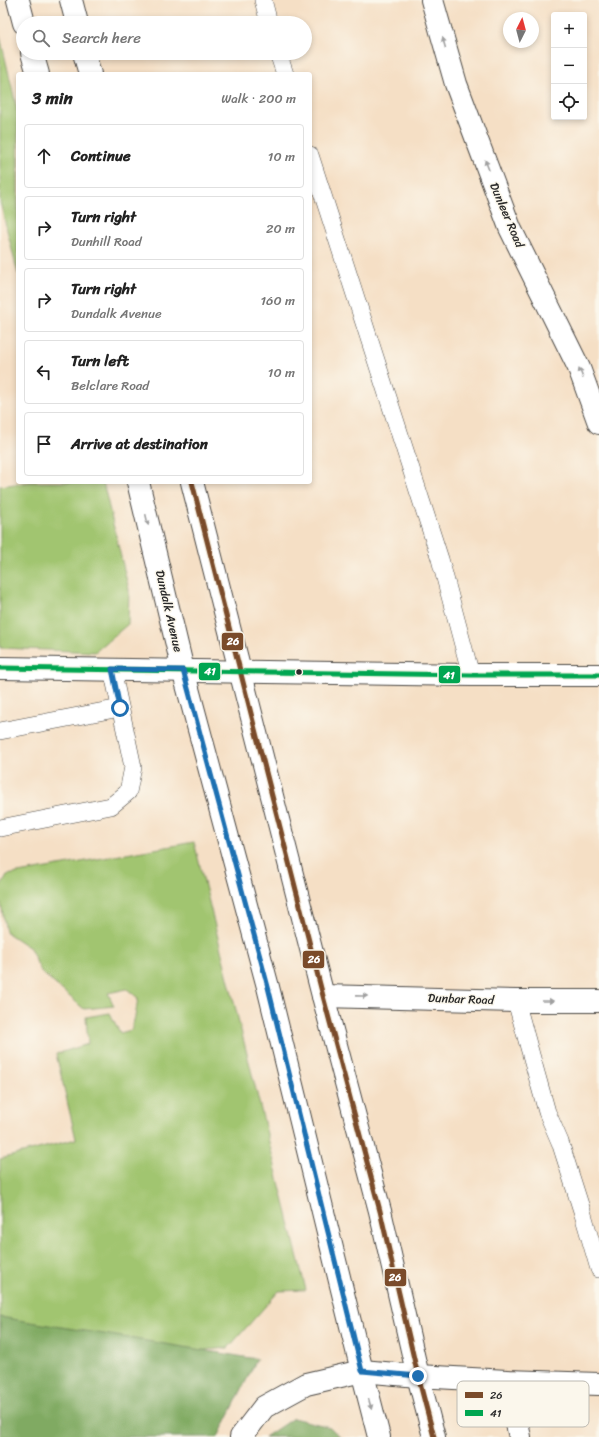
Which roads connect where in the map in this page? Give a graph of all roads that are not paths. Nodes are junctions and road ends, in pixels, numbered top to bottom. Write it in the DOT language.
graph roads {
  1 [pos="18,0"];
  2 [pos="71,0"];
  3 [pos="263,0"];
  4 [pos="432,0"];
  5 [pos="22,16"];
  6 [pos="75,16"];
  7 [pos="267,16"];
  8 [pos="34,60"];
  9 [pos="86,60"];
  10 [pos="280,60"];
  11 [pos="37,72"];
  12 [pos="89,72"];
  13 [pos="284,72"];
  14 [pos="312,161"];
  15 [pos="599,423"];
  16 [pos="138,484"];
  17 [pos="193,484"];
  18 [pos="0,668"];
  19 [pos="112,669"];
  20 [pos="183,670"];
  21 [pos="241,672"];
  22 [pos="599,675"];
  23 [pos="471,676"];
  24 [pos="120,708"];
  25 [pos="0,732"];
  26 [pos="0,828"];
  27 [pos="323,996"];
  28 [pos="516,1001"];
  29 [pos="599,1001"];
  30 [pos="599,1269"];
  31 [pos="362,1371"];
  32 [pos="418,1376"];
  33 [pos="506,1381"];
  34 [pos="589,1384"];
  35 [pos="599,1384"];
  36 [pos="518,1427"];
  37 [pos="241,1437"];
  38 [pos="379,1437"];
  39 [pos="434,1437"];
  40 [pos="520,1437"];
  1 -- 5 [label="main road"];
  2 -- 6 [label="main road"];
  3 -- 7 [label="lane"];
  15 -- 4 [label="main road, Dunleer Road, one-way"];
  8 -- 11 [label="main road"];
  9 -- 12 [label="main road"];
  10 -- 13 [label="lane"];
  14 -- 23 [label="lane"];
  16 -- 20 [label="main road, Dundalk Avenue, one-way"];
  17 -- 21 [label="main road"];
  18 -- 19 [label="main road"];
  19 -- 20 [label="main road"];
  19 -- 24 [label="lane"];
  20 -- 21 [label="main road"];
  20 -- 31 [label="main road, Dundalk Avenue"];
  21 -- 23 [label="main road"];
  21 -- 27 [label="main road"];
  22 -- 23 [label="main road"];
  24 -- 25 [label="lane"];
  24 -- 26 [label="lane"];
  27 -- 28 [label="main road, Dunbar Road, one-way"];
  27 -- 32 [label="main road"];
  28 -- 29 [label="main road, Dunbar Road, one-way"];
  28 -- 30 [label="lane"];
  31 -- 32 [label="main road"];
  31 -- 37 [label="main road"];
  31 -- 38 [label="main road, Dundalk Avenue, one-way"];
  32 -- 33 [label="main road"];
  32 -- 39 [label="main road"];
  34 -- 35 [label="main road"];
  36 -- 40 [label="main road"];
}
